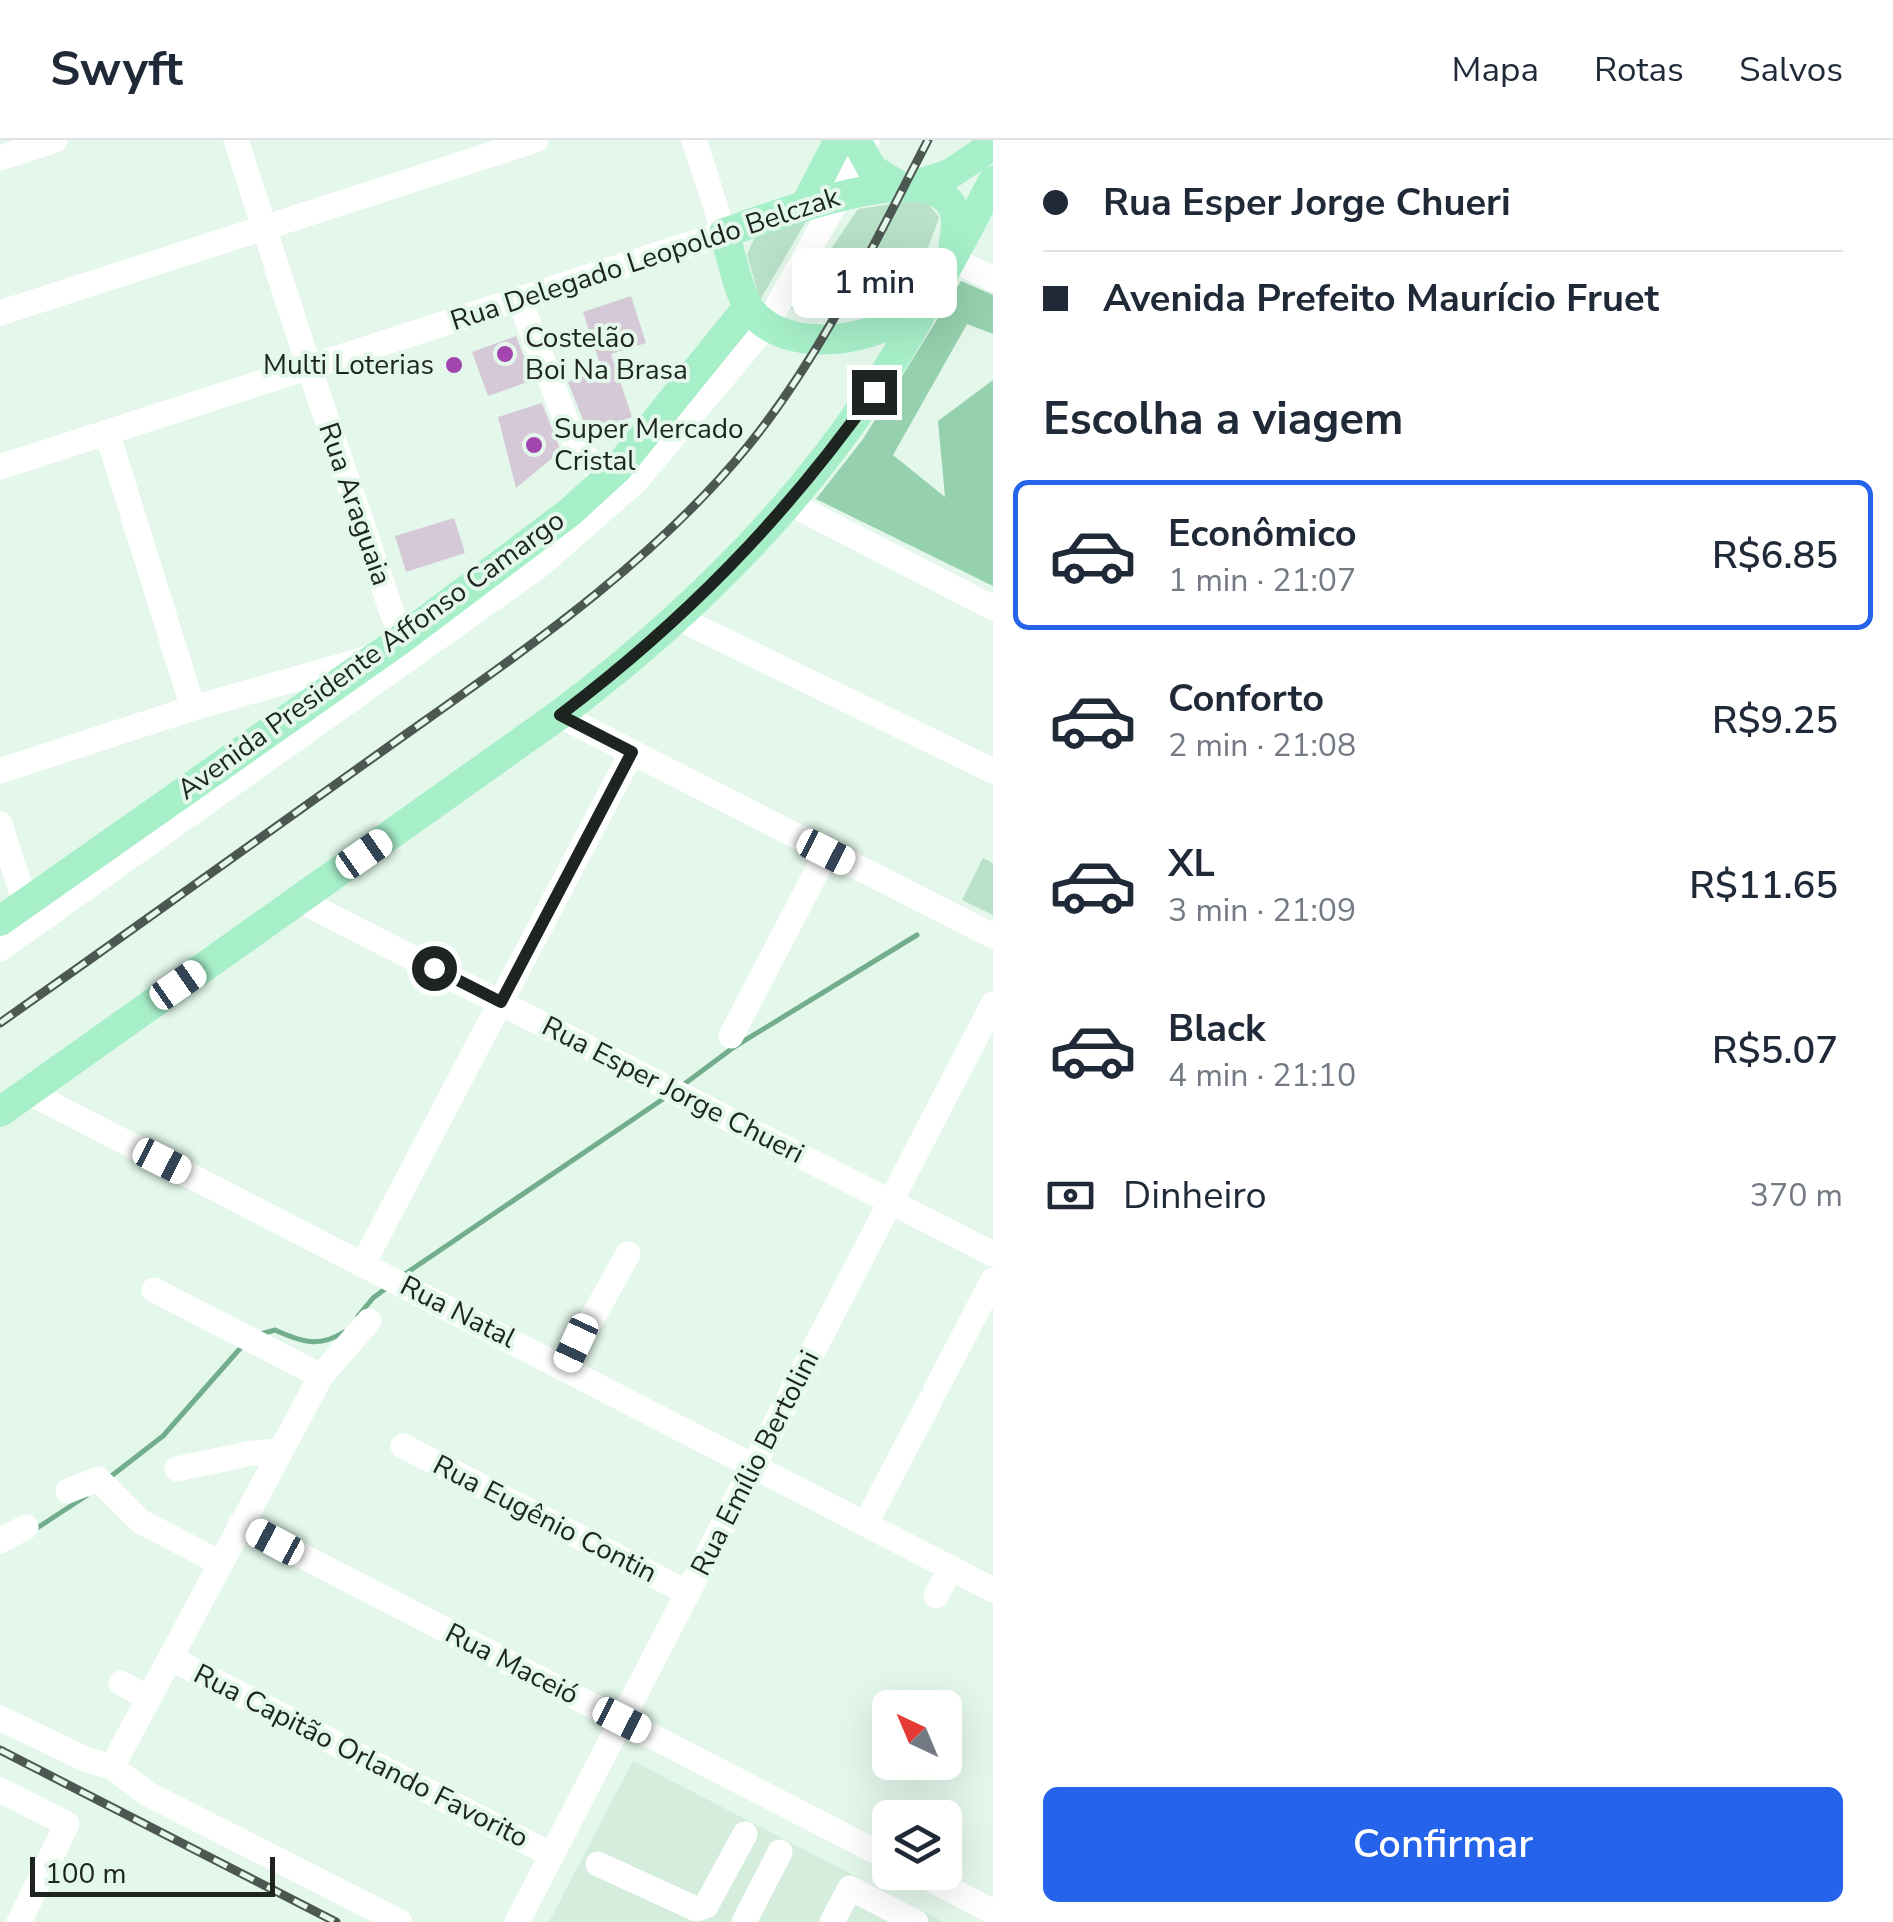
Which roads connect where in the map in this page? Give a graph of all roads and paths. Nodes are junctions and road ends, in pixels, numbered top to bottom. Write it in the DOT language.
graph roads {
  1 [pos="55,140"];
  2 [pos="236,140"];
  3 [pos="536,140"];
  4 [pos="694,140"];
  5 [pos="856,143"];
  6 [pos="993,145"];
  7 [pos="0,158"];
  8 [pos="993,181"];
  9 [pos="903,188"];
  10 [pos="840,194"];
  11 [pos="805,206"];
  12 [pos="264,228"];
  13 [pos="724,233"];
  14 [pos="952,259"];
  15 [pos="993,280"];
  16 [pos="935,288"];
  17 [pos="519,300"];
  18 [pos="0,313"];
  19 [pos="757,315"];
  20 [pos="309,367"];
  21 [pos="107,432"];
  22 [pos="0,466"];
  23 [pos="606,480"];
  24 [pos="789,504"];
  25 [pos="993,608"];
  26 [pos="678,618"];
  27 [pos="402,639"];
  28 [pos="374,658"];
  29 [pos="193,708"];
  30 [pos="560,715"];
  31 [pos="632,752"];
  32 [pos="0,771"];
  33 [pos="993,771"];
  34 [pos="0,824"];
  35 [pos="826,852"];
  36 [pos="299,900"];
  37 [pos="26,903"];
  38 [pos="0,922"];
  39 [pos="993,936"];
  40 [pos="0,950"];
  41 [pos="501,1002"];
  42 [pos="993,1004"];
  43 [pos="731,1036"];
  44 [pos="28,1092"];
  45 [pos="0,1112"];
  46 [pos="890,1202"];
  47 [pos="622,1251"];
  48 [pos="993,1254"];
  49 [pos="381,1273"];
  50 [pos="993,1280"];
  51 [pos="154,1290"];
  52 [pos="369,1320"];
  53 [pos="561,1365"];
  54 [pos="321,1376"];
  55 [pos="403,1446"];
  56 [pos="279,1451"];
  57 [pos="754,1464"];
  58 [pos="177,1469"];
  59 [pos="68,1491"];
  60 [pos="866,1523"];
  61 [pos="240,1524"];
  62 [pos="26,1527"];
  63 [pos="0,1541"];
  64 [pos="220,1563"];
  65 [pos="951,1568"];
  66 [pos="993,1590"];
  67 [pos="688,1592"];
  68 [pos="936,1596"];
  69 [pos="170,1658"];
  70 [pos="121,1683"];
  71 [pos="149,1698"];
  72 [pos="0,1718"];
  73 [pos="622,1720"];
  74 [pos="112,1767"];
  75 [pos="0,1790"];
  76 [pos="745,1834"];
  77 [pos="872,1850"];
  78 [pos="780,1852"];
  79 [pos="552,1855"];
  80 [pos="598,1864"];
  81 [pos="951,1890"];
  82 [pos="993,1912"];
  83 [pos="19,1922"];
  84 [pos="400,1922"];
  85 [pos="517,1922"];
  86 [pos="744,1922"];
  87 [pos="832,1922"];
  88 [pos="916,1922"];
  1 -- 7 [label="street"];
  2 -- 12 [label="street, Rua Araguaia"];
  3 -- 12 [label="street"];
  4 -- 13 [label="street"];
  5 -- 9 [label="main road"];
  5 -- 10 [label="street"];
  5 -- 11 [label="main road"];
  6 -- 9 [label="main road"];
  8 -- 14 [label="main road"];
  9 -- 10 [label="main road, Rua Delegado Leopoldo Belczak"];
  9 -- 14 [label="main road, Rua Delegado Leopoldo Belczak"];
  10 -- 11 [label="main road, Rua Delegado Leopoldo Belczak"];
  10 -- 19 [label="street"];
  11 -- 13 [label="main road, Rua Delegado Leopoldo Belczak"];
  12 -- 18 [label="street"];
  12 -- 20 [label="street, Rua Araguaia"];
  13 -- 17 [label="street, Rua Delegado Leopoldo Belczak"];
  13 -- 19 [label="main road"];
  14 -- 15 [label="street"];
  14 -- 16 [label="main road"];
  16 -- 19 [label="main road"];
  16 -- 24 [label="main road"];
  17 -- 20 [label="street, Rua Delegado Leopoldo Belczak"];
  17 -- 23 [label="street"];
  19 -- 23 [label="main road, Avenida Presidente Affonso Camargo"];
  19 -- 40 [label="street"];
  20 -- 21 [label="street, Rua Delegado Leopoldo Belczak"];
  20 -- 27 [label="street, Rua Araguaia"];
  21 -- 22 [label="street, Rua Delegado Leopoldo Belczak"];
  21 -- 29 [label="street"];
  23 -- 27 [label="main road, Avenida Presidente Affonso Camargo"];
  24 -- 25 [label="street"];
  24 -- 26 [label="main road"];
  26 -- 30 [label="main road"];
  26 -- 33 [label="street"];
  27 -- 28 [label="main road, Avenida Presidente Affonso Camargo"];
  28 -- 29 [label="street"];
  28 -- 37 [label="main road, Avenida Presidente Affonso Camargo"];
  29 -- 32 [label="street"];
  30 -- 31 [label="street"];
  30 -- 36 [label="main road"];
  31 -- 35 [label="street"];
  31 -- 41 [label="street"];
  34 -- 37 [label="street"];
  35 -- 39 [label="street"];
  35 -- 43 [label="street"];
  36 -- 41 [label="street, Rua Esper Jorge Chueri"];
  36 -- 44 [label="main road"];
  37 -- 38 [label="main road, Avenida Presidente Affonso Camargo"];
  41 -- 46 [label="street, Rua Esper Jorge Chueri"];
  41 -- 49 [label="street"];
  42 -- 46 [label="street, Rua Emílio Bertolini"];
  44 -- 45 [label="main road"];
  44 -- 49 [label="street, Rua Natal"];
  46 -- 48 [label="street, Rua Esper Jorge Chueri"];
  46 -- 57 [label="street, Rua Emílio Bertolini"];
  47 -- 53 [label="street"];
  49 -- 53 [label="street, Rua Natal"];
  50 -- 60 [label="street"];
  51 -- 54 [label="street"];
  52 -- 54 [label="street"];
  53 -- 57 [label="street, Rua Natal"];
  54 -- 56 [label="street"];
  55 -- 67 [label="street, Rua Eugênio Contin"];
  56 -- 58 [label="street"];
  56 -- 61 [label="street"];
  57 -- 60 [label="street, Rua Natal"];
  57 -- 67 [label="street, Rua Emílio Bertolini"];
  59 -- 64 [label="street"];
  60 -- 65 [label="street, Rua Natal"];
  61 -- 64 [label="street"];
  61 -- 73 [label="street, Rua Maceió"];
  62 -- 63 [label="street"];
  64 -- 69 [label="street"];
  65 -- 66 [label="street, Rua Natal"];
  65 -- 68 [label="street"];
  67 -- 73 [label="street, Rua Emílio Bertolini"];
  69 -- 71 [label="street"];
  69 -- 79 [label="street, Rua Capitão Orlando Favorito"];
  70 -- 71 [label="street"];
  71 -- 74 [label="street"];
  72 -- 74 [label="street"];
  73 -- 77 [label="street, Rua Maceió"];
  73 -- 79 [label="street, Rua Emílio Bertolini"];
  74 -- 84 [label="street"];
  75 -- 83 [label="street"];
  76 -- 80 [label="street"];
  78 -- 86 [label="street"];
  79 -- 85 [label="street, Rua Emílio Bertolini"];
  81 -- 82 [label="street"];
  87 -- 88 [label="street"];
}
